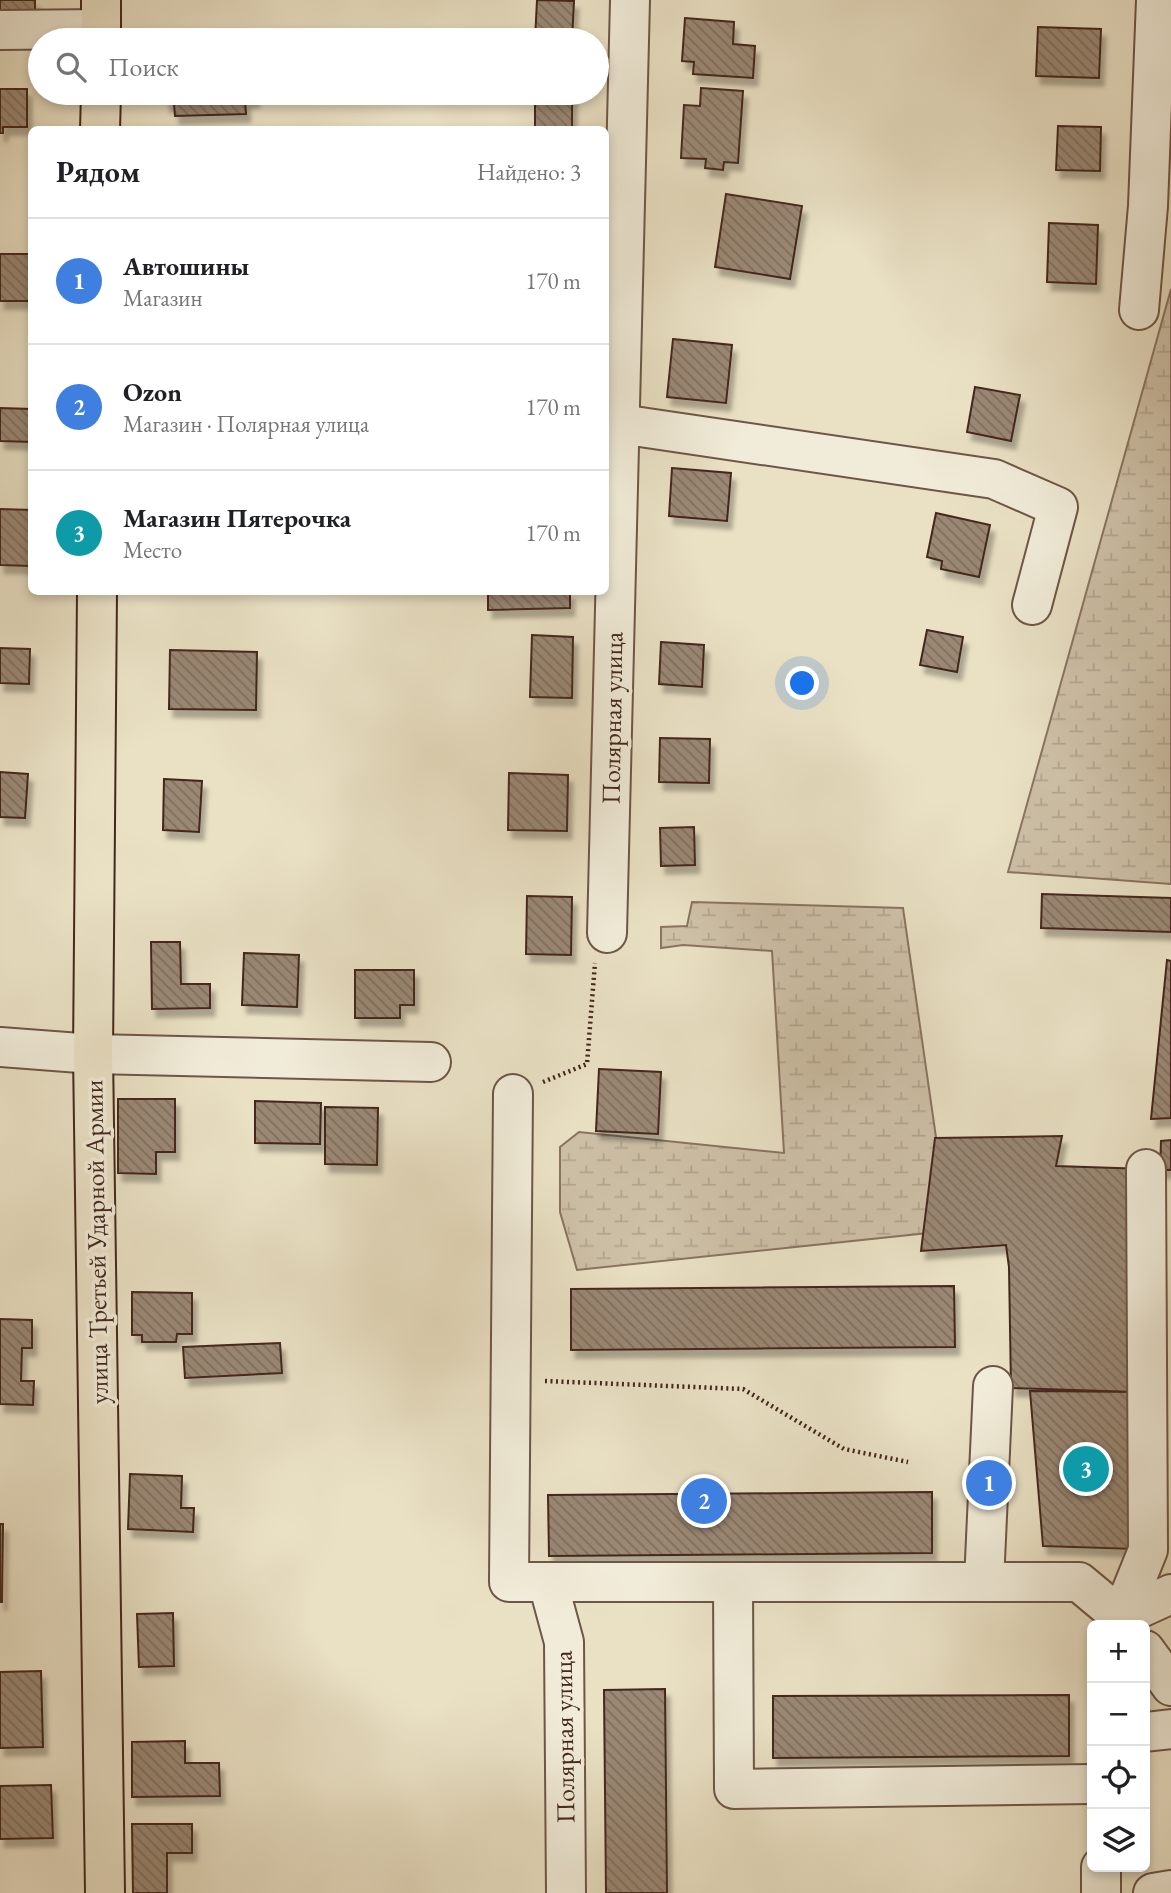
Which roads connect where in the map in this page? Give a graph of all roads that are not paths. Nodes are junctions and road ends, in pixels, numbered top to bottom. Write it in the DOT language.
graph roads {
  1 [pos="630,0"];
  2 [pos="1156,0"];
  3 [pos="101,23"];
  4 [pos="28,28"];
  5 [pos="29,28"];
  6 [pos="0,30"];
  7 [pos="101,105"];
  8 [pos="100,126"];
  9 [pos="1139,310"];
  10 [pos="620,425"];
  11 [pos="97,595"];
  12 [pos="1031,605"];
  13 [pos="607,933"];
  14 [pos="0,1047"];
  15 [pos="93,1054"];
  16 [pos="430,1062"];
  17 [pos="513,1094"];
  18 [pos="1146,1169"];
  19 [pos="1159,1225"];
  20 [pos="993,1386"];
  21 [pos="984,1582"];
  22 [pos="548,1583"];
  23 [pos="733,1583"];
  24 [pos="1171,1594"];
  25 [pos="1122,1620"];
  26 [pos="1125,1620"];
  27 [pos="1127,1620"];
  28 [pos="1150,1657"];
  29 [pos="1171,1686"];
  30 [pos="1171,1729"];
  31 [pos="1150,1731"];
  32 [pos="1087,1784"];
  33 [pos="1101,1872"];
  34 [pos="1171,1890"];
  35 [pos="104,1893"];
  36 [pos="566,1893"];
  37 [pos="1101,1893"];
  38 [pos="1153,1893"];
  1 -- 10 [label="street, Полярная улица"];
  2 -- 9 [label="street"];
  3 -- 5 [label="street"];
  4 -- 6 [label="street"];
  7 -- 8 [label="main road"];
  10 -- 12 [label="street"];
  10 -- 13 [label="street, Полярная улица"];
  11 -- 15 [label="main road, улица Третьей Ударной Армии"];
  14 -- 15 [label="street"];
  15 -- 16 [label="street"];
  15 -- 35 [label="main road, улица Третьей Ударной Армии"];
  17 -- 22 [label="street"];
  18 -- 19 [label="street"];
  19 -- 26 [label="street"];
  20 -- 21 [label="street"];
  21 -- 23 [label="street"];
  21 -- 25 [label="street"];
  22 -- 23 [label="street"];
  22 -- 36 [label="street, Полярная улица"];
  23 -- 32 [label="street"];
  24 -- 27 [label="street"];
  28 -- 29 [label="street"];
  30 -- 31 [label="street"];
  33 -- 37 [label="street"];
  34 -- 38 [label="street"];
}
